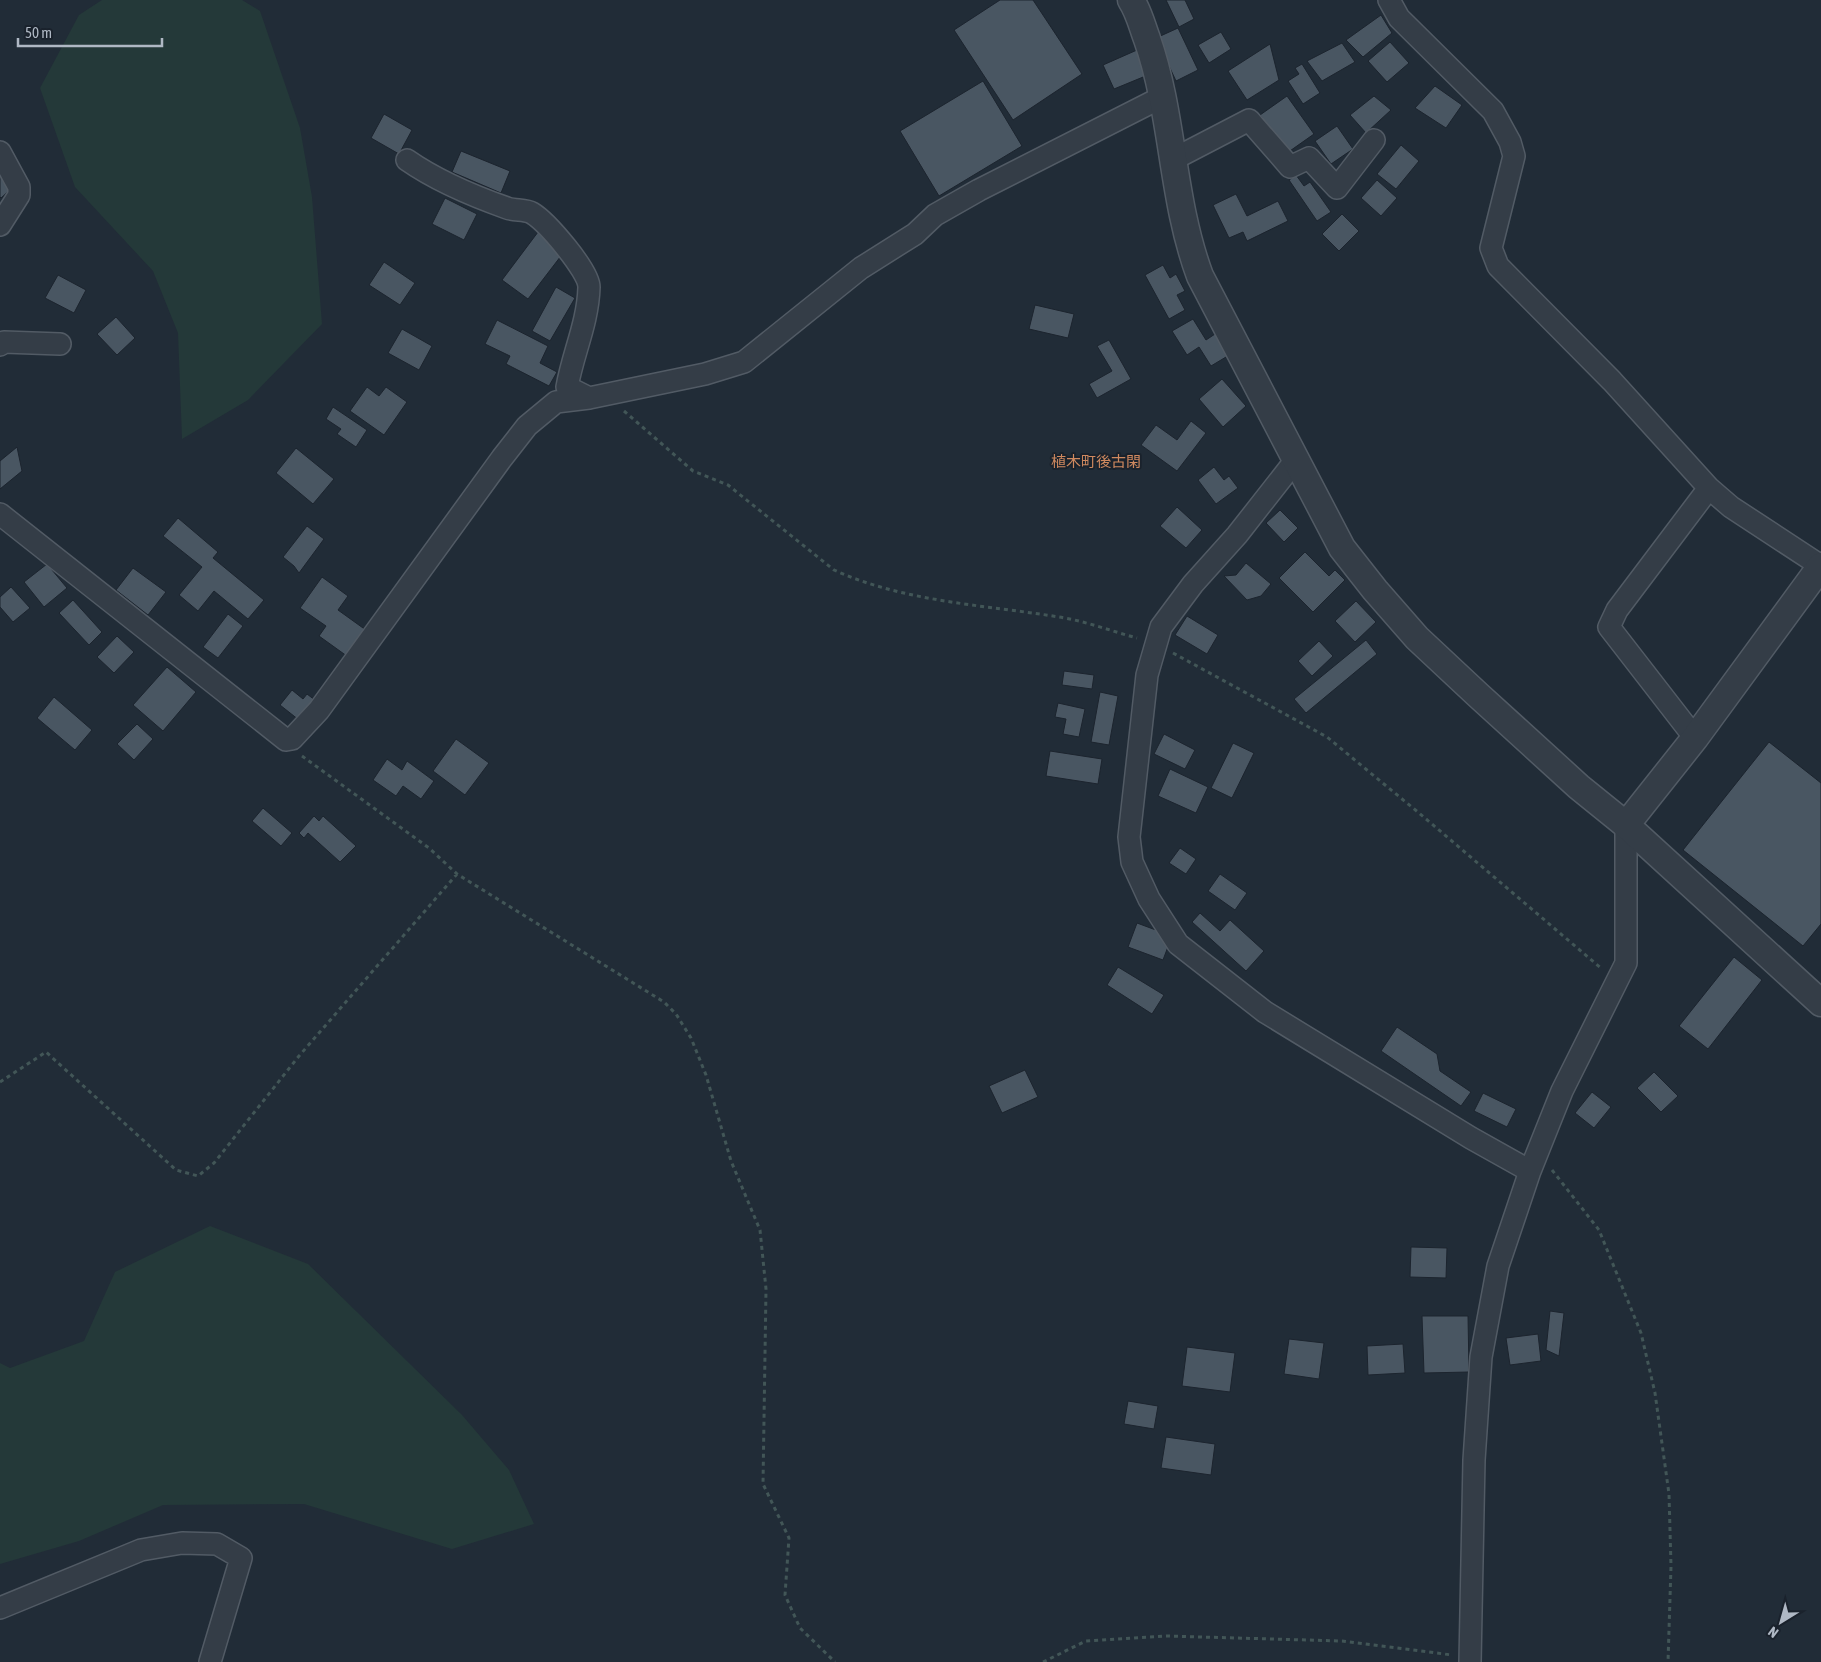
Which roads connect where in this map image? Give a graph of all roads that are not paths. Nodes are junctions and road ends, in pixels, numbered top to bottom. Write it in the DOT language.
graph roads {
  1 [pos="1389,0"];
  2 [pos="1137,2"];
  3 [pos="1162,98"];
  4 [pos="1374,140"];
  5 [pos="0,152"];
  6 [pos="408,160"];
  7 [pos="1172,160"];
  8 [pos="0,225"];
  9 [pos="1,337"];
  10 [pos="60,344"];
  11 [pos="596,396"];
  12 [pos="1295,461"];
  13 [pos="1709,488"];
  14 [pos="0,514"];
  15 [pos="1821,566"];
  16 [pos="1695,738"];
  17 [pos="1626,825"];
  18 [pos="1821,1003"];
  19 [pos="1534,1162"];
  20 [pos="0,1608"];
  21 [pos="1470,1659"];
  22 [pos="210,1662"];
  1 -- 13 [label="street"];
  2 -- 3 [label="street"];
  3 -- 7 [label="street"];
  3 -- 11 [label="street"];
  4 -- 7 [label="street"];
  5 -- 8 [label="street"];
  6 -- 11 [label="street"];
  7 -- 12 [label="street"];
  9 -- 10 [label="street"];
  11 -- 14 [label="street"];
  12 -- 17 [label="street"];
  12 -- 19 [label="street"];
  13 -- 15 [label="street"];
  13 -- 16 [label="street"];
  15 -- 16 [label="street"];
  16 -- 17 [label="street"];
  17 -- 18 [label="street"];
  17 -- 19 [label="street"];
  19 -- 21 [label="street"];
  20 -- 22 [label="street"];
}
